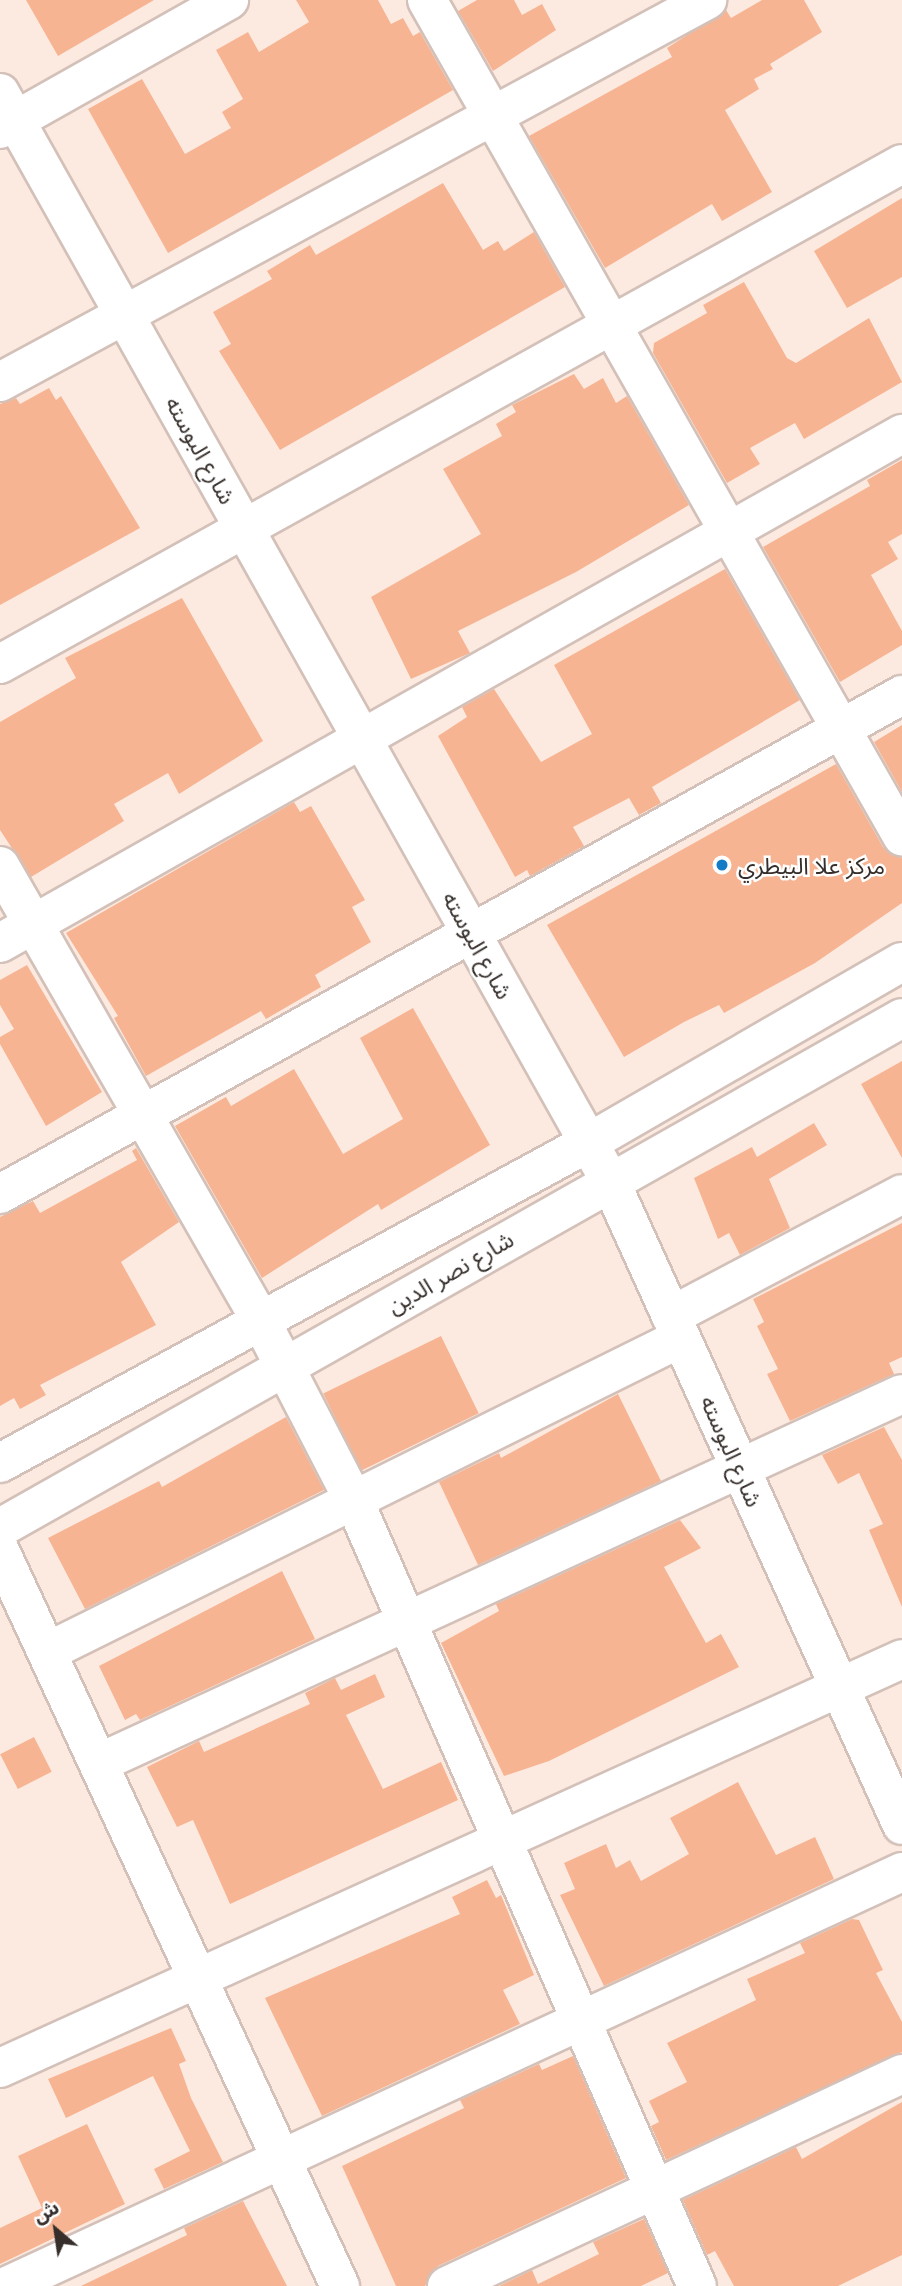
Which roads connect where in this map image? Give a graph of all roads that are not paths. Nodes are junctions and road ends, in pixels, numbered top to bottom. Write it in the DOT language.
graph roads {
  1 [pos="229,0"];
  2 [pos="427,0"];
  3 [pos="707,0"];
  4 [pos="5,114"];
  5 [pos="493,117"];
  6 [pos="902,164"];
  7 [pos="124,314"];
  8 [pos="609,321"];
  9 [pos="0,383"];
  10 [pos="902,433"];
  11 [pos="243,526"];
  12 [pos="729,532"];
  13 [pos="0,664"];
  14 [pos="902,695"];
  15 [pos="841,729"];
  16 [pos="360,735"];
  17 [pos="902,836"];
  18 [pos="0,866"];
  19 [pos="33,924"];
  20 [pos="471,933"];
  21 [pos="0,943"];
  22 [pos="902,962"];
  23 [pos="902,1018"];
  24 [pos="145,1115"];
  25 [pos="588,1143"];
  26 [pos="610,1181"];
  27 [pos="0,1194"];
  28 [pos="902,1194"];
  29 [pos="261,1321"];
  30 [pos="676,1327"];
  31 [pos="286,1365"];
  32 [pos="902,1394"];
  33 [pos="0,1463"];
  34 [pos="740,1468"];
  35 [pos="355,1503"];
  36 [pos="0,1528"];
  37 [pos="0,1551"];
  38 [pos="407,1621"];
  39 [pos="49,1651"];
  40 [pos="902,1659"];
  41 [pos="839,1687"];
  42 [pos="101,1762"];
  43 [pos="902,1825"];
  44 [pos="502,1840"];
  45 [pos="902,1872"];
  46 [pos="202,1977"];
  47 [pos="581,2021"];
  48 [pos="0,2068"];
  49 [pos="902,2074"];
  50 [pos="283,2158"];
  51 [pos="656,2193"];
  52 [pos="7,2286"];
  53 [pos="340,2286"];
  54 [pos="447,2286"];
  55 [pos="696,2286"];
  1 -- 4 [label="street"];
  2 -- 5 [label="street"];
  3 -- 5 [label="street"];
  4 -- 7 [label="street, شارع البوسته"];
  5 -- 7 [label="street"];
  5 -- 8 [label="street"];
  6 -- 8 [label="street"];
  7 -- 9 [label="street"];
  7 -- 11 [label="street, شارع البوسته"];
  8 -- 11 [label="street"];
  8 -- 12 [label="street"];
  10 -- 12 [label="street"];
  11 -- 13 [label="street"];
  11 -- 16 [label="street, شارع البوسته"];
  12 -- 15 [label="street"];
  12 -- 16 [label="street"];
  14 -- 15 [label="street"];
  15 -- 17 [label="street"];
  15 -- 20 [label="street"];
  16 -- 19 [label="street"];
  16 -- 20 [label="street, شارع البوسته"];
  18 -- 19 [label="street"];
  19 -- 21 [label="street"];
  19 -- 24 [label="street"];
  20 -- 24 [label="street"];
  20 -- 25 [label="street, شارع البوسته"];
  22 -- 25 [label="street, شارع نصر الدين"];
  23 -- 26 [label="street, شارع نصر الدين"];
  24 -- 27 [label="street"];
  24 -- 29 [label="street"];
  25 -- 26 [label="street, شارع البوسته"];
  25 -- 29 [label="street, شارع نصر الدين"];
  26 -- 30 [label="street, شارع البوسته"];
  26 -- 31 [label="street, شارع نصر الدين"];
  28 -- 30 [label="street"];
  29 -- 31 [label="street"];
  29 -- 33 [label="street, شارع نصر الدين"];
  30 -- 34 [label="street, شارع البوسته"];
  30 -- 35 [label="street"];
  31 -- 35 [label="street"];
  31 -- 36 [label="street, شارع نصر الدين"];
  32 -- 34 [label="street"];
  34 -- 38 [label="street"];
  34 -- 41 [label="street, شارع البوسته"];
  35 -- 38 [label="street"];
  35 -- 39 [label="street"];
  37 -- 39 [label="street"];
  38 -- 42 [label="street"];
  38 -- 44 [label="street"];
  39 -- 42 [label="street"];
  40 -- 41 [label="street"];
  41 -- 43 [label="street, شارع البوسته"];
  41 -- 44 [label="street"];
  42 -- 46 [label="street"];
  44 -- 46 [label="street"];
  44 -- 47 [label="street"];
  45 -- 47 [label="street"];
  46 -- 48 [label="street"];
  46 -- 50 [label="street"];
  47 -- 50 [label="street"];
  47 -- 51 [label="street"];
  49 -- 51 [label="street"];
  50 -- 52 [label="street"];
  50 -- 53 [label="street"];
  51 -- 54 [label="street"];
  51 -- 55 [label="street"];
}
